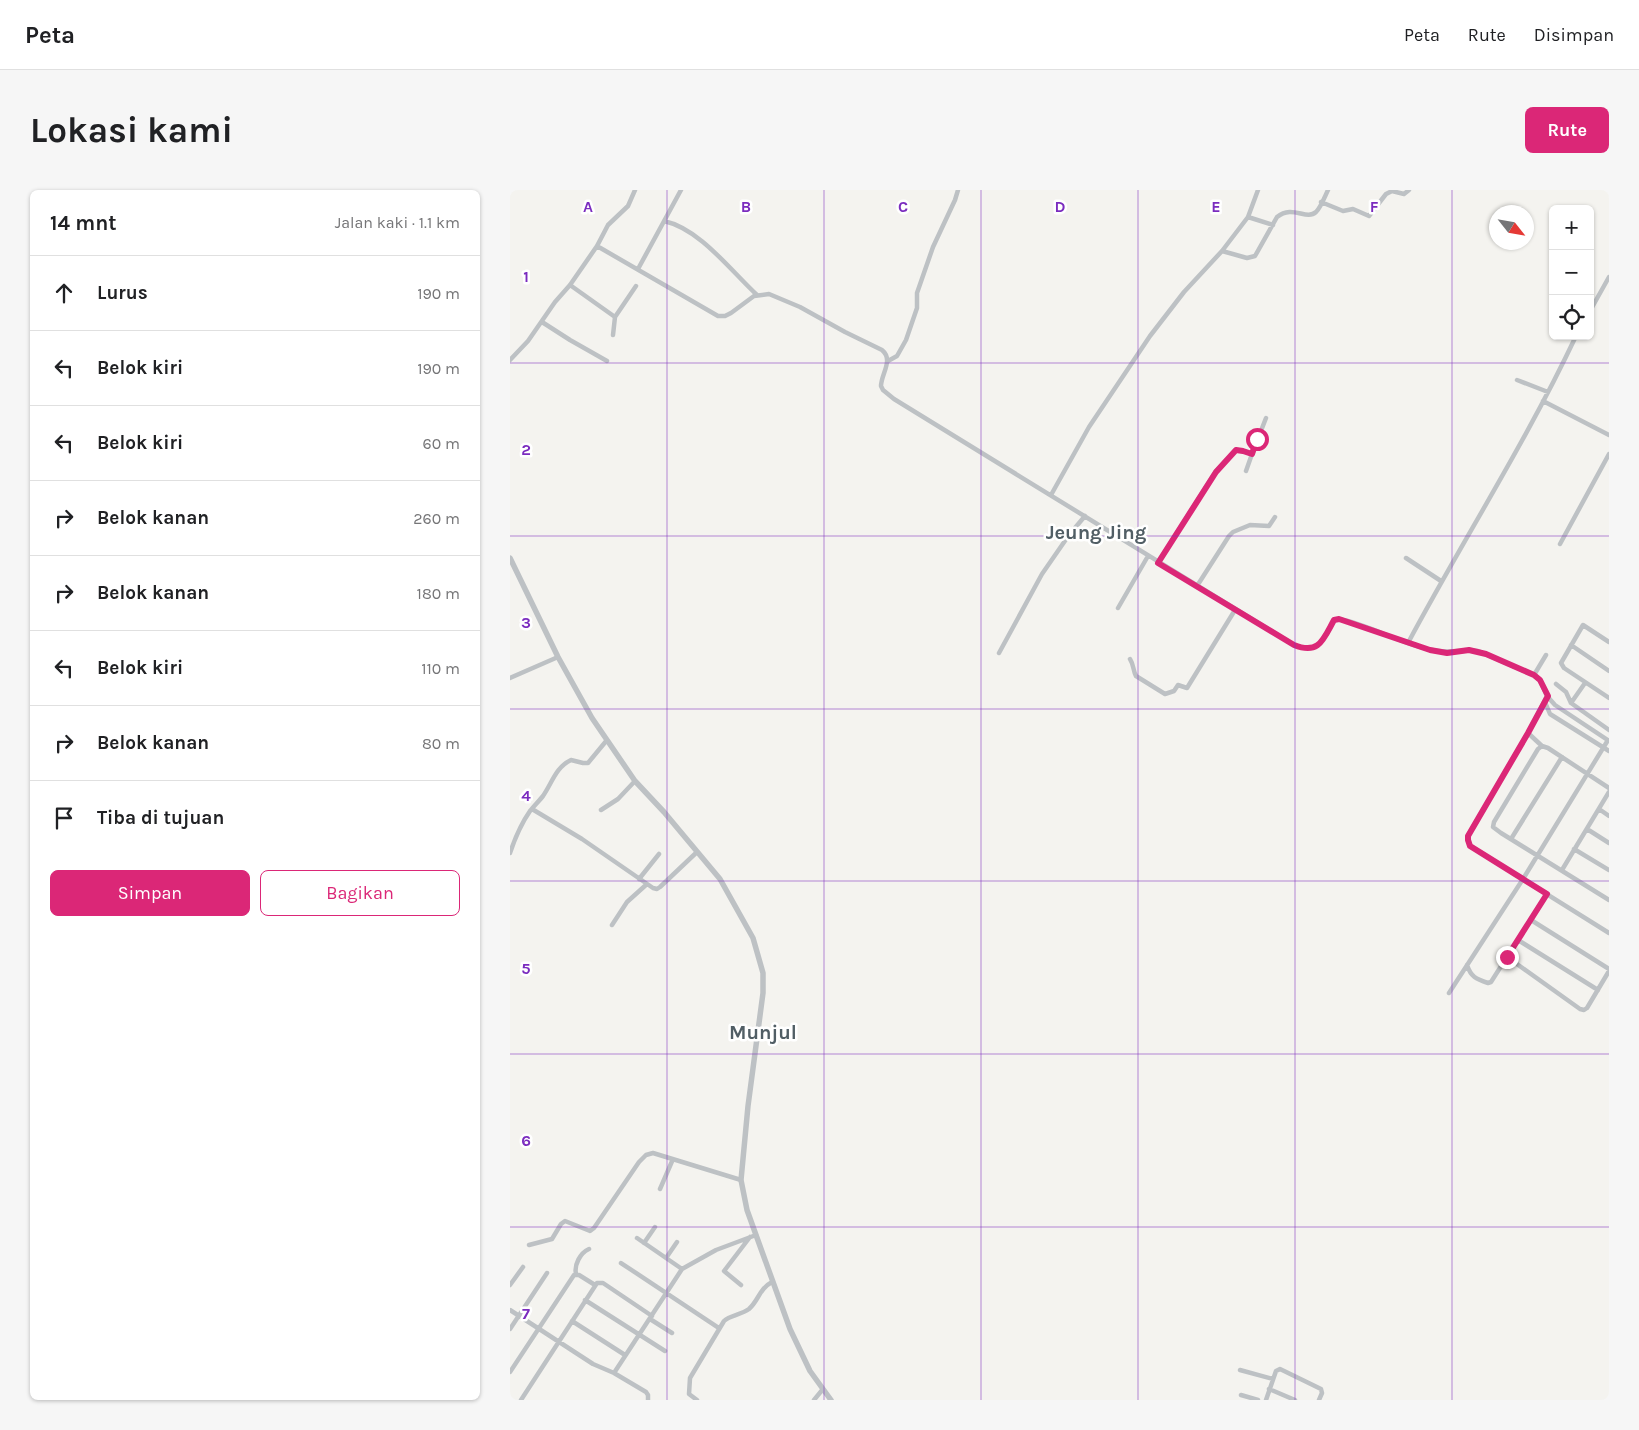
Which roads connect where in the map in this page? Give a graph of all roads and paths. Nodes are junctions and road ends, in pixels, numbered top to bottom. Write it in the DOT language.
graph roads {
  1 [pos="634,190"];
  2 [pos="681,190"];
  3 [pos="958,190"];
  4 [pos="1258,190"];
  5 [pos="1328,190"];
  6 [pos="1409,190"];
  7 [pos="1321,202"];
  8 [pos="1248,217"];
  9 [pos="664,222"];
  10 [pos="1273,225"];
  11 [pos="596,246"];
  12 [pos="1222,251"];
  13 [pos="638,270"];
  14 [pos="1609,276"];
  15 [pos="1608,283"];
  16 [pos="570,284"];
  17 [pos="636,286"];
  18 [pos="757,295"];
  19 [pos="1594,305"];
  20 [pos="615,317"];
  21 [pos="542,322"];
  22 [pos="613,334"];
  23 [pos="1574,340"];
  24 [pos="510,360"];
  25 [pos="607,361"];
  26 [pos="888,361"];
  27 [pos="1517,380"];
  28 [pos="1548,392"];
  29 [pos="1543,401"];
  30 [pos="1266,418"];
  31 [pos="1609,435"];
  32 [pos="1252,454"];
  33 [pos="1609,454"];
  34 [pos="1246,471"];
  35 [pos="1050,495"];
  36 [pos="1086,516"];
  37 [pos="1275,517"];
  38 [pos="1560,544"];
  39 [pos="1148,556"];
  40 [pos="510,558"];
  41 [pos="1406,558"];
  42 [pos="1158,563"];
  43 [pos="1441,581"];
  44 [pos="1197,586"];
  45 [pos="1118,608"];
  46 [pos="1235,610"];
  47 [pos="1609,642"];
  48 [pos="1408,643"];
  49 [pos="1572,646"];
  50 [pos="999,653"];
  51 [pos="1546,655"];
  52 [pos="558,657"];
  53 [pos="1130,658"];
  54 [pos="1609,671"];
  55 [pos="1534,675"];
  56 [pos="510,678"];
  57 [pos="1585,683"];
  58 [pos="1556,684"];
  59 [pos="1548,696"];
  60 [pos="1609,698"];
  61 [pos="1544,702"];
  62 [pos="1571,703"];
  63 [pos="1608,730"];
  64 [pos="1528,733"];
  65 [pos="1602,736"];
  66 [pos="608,740"];
  67 [pos="1609,740"];
  68 [pos="1542,746"];
  69 [pos="1604,748"];
  70 [pos="1609,751"];
  71 [pos="1562,757"];
  72 [pos="1588,774"];
  73 [pos="635,780"];
  74 [pos="1609,790"];
  75 [pos="532,808"];
  76 [pos="1599,809"];
  77 [pos="602,810"];
  78 [pos="1609,816"];
  79 [pos="1587,829"];
  80 [pos="1511,839"];
  81 [pos="1609,843"];
  82 [pos="1574,849"];
  83 [pos="697,852"];
  84 [pos="510,853"];
  85 [pos="660,854"];
  86 [pos="1537,854"];
  87 [pos="1562,870"];
  88 [pos="1609,870"];
  89 [pos="639,879"];
  90 [pos="1523,879"];
  91 [pos="647,884"];
  92 [pos="1547,894"];
  93 [pos="1609,900"];
  94 [pos="1531,920"];
  95 [pos="612,925"];
  96 [pos="1609,934"];
  97 [pos="1518,940"];
  98 [pos="1507,957"];
  99 [pos="1467,965"];
  100 [pos="1609,971"];
  101 [pos="1598,990"];
  102 [pos="1449,993"];
  103 [pos="673,1159"];
  104 [pos="742,1180"];
  105 [pos="660,1189"];
  106 [pos="655,1227"];
  107 [pos="754,1236"];
  108 [pos="637,1238"];
  109 [pos="677,1242"];
  110 [pos="644,1243"];
  111 [pos="529,1245"];
  112 [pos="589,1248"];
  113 [pos="666,1258"];
  114 [pos="621,1263"];
  115 [pos="523,1266"];
  116 [pos="682,1269"];
  117 [pos="548,1273"];
  118 [pos="576,1274"];
  119 [pos="772,1282"];
  120 [pos="595,1285"];
  121 [pos="741,1285"];
  122 [pos="510,1286"];
  123 [pos="667,1292"];
  124 [pos="585,1300"];
  125 [pos="510,1310"];
  126 [pos="518,1316"];
  127 [pos="651,1317"];
  128 [pos="572,1320"];
  129 [pos="719,1328"];
  130 [pos="510,1329"];
  131 [pos="538,1329"];
  132 [pos="672,1332"];
  133 [pos="639,1335"];
  134 [pos="558,1342"];
  135 [pos="665,1351"];
  136 [pos="626,1354"];
  137 [pos="1240,1370"];
  138 [pos="510,1372"];
  139 [pos="614,1373"];
  140 [pos="1273,1379"];
  141 [pos="823,1389"];
  142 [pos="1269,1389"];
  143 [pos="1240,1395"];
  144 [pos="522,1400"];
  145 [pos="648,1400"];
  146 [pos="697,1400"];
  147 [pos="814,1400"];
  148 [pos="831,1400"];
  149 [pos="1258,1400"];
  150 [pos="1266,1400"];
  151 [pos="1295,1400"];
  152 [pos="1319,1400"];
  1 -- 11 [label="street"];
  2 -- 9 [label="street"];
  3 -- 26 [label="street"];
  4 -- 8 [label="street"];
  5 -- 7 [label="street"];
  6 -- 7 [label="street"];
  7 -- 10 [label="street"];
  8 -- 10 [label="street"];
  8 -- 12 [label="street"];
  9 -- 13 [label="street"];
  9 -- 18 [label="street"];
  10 -- 12 [label="street"];
  11 -- 13 [label="street"];
  11 -- 16 [label="street"];
  12 -- 35 [label="street"];
  13 -- 18 [label="street"];
  14 -- 15 [label="street"];
  15 -- 19 [label="street"];
  16 -- 20 [label="street"];
  16 -- 21 [label="street"];
  17 -- 20 [label="street"];
  18 -- 26 [label="street"];
  20 -- 22 [label="street"];
  21 -- 24 [label="street"];
  21 -- 25 [label="street"];
  23 -- 28 [label="street"];
  26 -- 35 [label="street"];
  27 -- 28 [label="street"];
  28 -- 29 [label="street"];
  29 -- 31 [label="street"];
  29 -- 43 [label="street"];
  30 -- 32 [label="street"];
  32 -- 34 [label="street"];
  32 -- 42 [label="street"];
  33 -- 38 [label="street"];
  35 -- 36 [label="street"];
  36 -- 39 [label="street"];
  36 -- 50 [label="street"];
  37 -- 44 [label="street"];
  39 -- 42 [label="street"];
  39 -- 45 [label="street"];
  40 -- 52 [label="street"];
  41 -- 43 [label="street"];
  42 -- 44 [label="street"];
  43 -- 48 [label="street"];
  44 -- 46 [label="street"];
  46 -- 48 [label="street"];
  46 -- 53 [label="street"];
  47 -- 49 [label="street"];
  48 -- 55 [label="street"];
  49 -- 54 [label="street"];
  49 -- 57 [label="street"];
  51 -- 55 [label="street"];
  52 -- 56 [label="street"];
  52 -- 66 [label="street"];
  55 -- 59 [label="street"];
  57 -- 60 [label="street"];
  57 -- 62 [label="street"];
  58 -- 62 [label="street"];
  59 -- 61 [label="street"];
  59 -- 65 [label="street"];
  61 -- 64 [label="street"];
  61 -- 69 [label="street"];
  62 -- 63 [label="street"];
  63 -- 65 [label="street"];
  64 -- 68 [label="street"];
  64 -- 90 [label="street"];
  65 -- 67 [label="street"];
  66 -- 73 [label="street"];
  66 -- 75 [label="street"];
  67 -- 69 [label="street"];
  68 -- 71 [label="street"];
  68 -- 80 [label="street"];
  69 -- 70 [label="street"];
  69 -- 72 [label="street"];
  71 -- 72 [label="street"];
  71 -- 80 [label="street"];
  72 -- 74 [label="street"];
  72 -- 86 [label="street"];
  73 -- 77 [label="street"];
  73 -- 83 [label="street"];
  74 -- 76 [label="street"];
  75 -- 84 [label="street"];
  75 -- 89 [label="street"];
  76 -- 78 [label="street"];
  76 -- 79 [label="street"];
  79 -- 81 [label="street"];
  79 -- 82 [label="street"];
  80 -- 86 [label="street"];
  82 -- 87 [label="street"];
  82 -- 88 [label="street"];
  83 -- 91 [label="street"];
  83 -- 104 [label="street"];
  85 -- 89 [label="street"];
  86 -- 87 [label="street"];
  86 -- 90 [label="street"];
  87 -- 93 [label="street"];
  89 -- 91 [label="street"];
  90 -- 92 [label="street"];
  90 -- 99 [label="street"];
  91 -- 95 [label="street"];
  92 -- 94 [label="street"];
  92 -- 96 [label="street"];
  94 -- 97 [label="street"];
  94 -- 100 [label="street"];
  97 -- 98 [label="street"];
  97 -- 101 [label="street"];
  98 -- 99 [label="street"];
  98 -- 101 [label="street"];
  99 -- 102 [label="street"];
  100 -- 101 [label="street"];
  103 -- 104 [label="street"];
  103 -- 105 [label="street"];
  103 -- 111 [label="street"];
  104 -- 107 [label="street"];
  106 -- 110 [label="street"];
  107 -- 116 [label="street"];
  107 -- 119 [label="street"];
  107 -- 121 [label="street"];
  108 -- 110 [label="street"];
  109 -- 113 [label="street"];
  110 -- 113 [label="street"];
  112 -- 118 [label="street"];
  113 -- 116 [label="street"];
  114 -- 123 [label="street"];
  115 -- 122 [label="street"];
  116 -- 123 [label="street"];
  117 -- 126 [label="street"];
  118 -- 120 [label="street"];
  118 -- 131 [label="street"];
  119 -- 129 [label="street"];
  119 -- 141 [label="street"];
  120 -- 124 [label="street"];
  120 -- 127 [label="street"];
  123 -- 127 [label="street"];
  123 -- 129 [label="street"];
  124 -- 128 [label="street"];
  124 -- 133 [label="street"];
  125 -- 126 [label="street"];
  126 -- 130 [label="street"];
  126 -- 131 [label="street"];
  127 -- 132 [label="street"];
  127 -- 133 [label="street"];
  128 -- 134 [label="street"];
  128 -- 136 [label="street"];
  129 -- 146 [label="street"];
  131 -- 134 [label="street"];
  131 -- 138 [label="street"];
  133 -- 135 [label="street"];
  133 -- 136 [label="street"];
  134 -- 139 [label="street"];
  134 -- 144 [label="street"];
  136 -- 139 [label="street"];
  137 -- 140 [label="street"];
  139 -- 145 [label="street"];
  140 -- 142 [label="street"];
  140 -- 152 [label="street"];
  141 -- 147 [label="street"];
  141 -- 148 [label="street"];
  142 -- 150 [label="street"];
  142 -- 151 [label="street"];
  143 -- 149 [label="street"];
}
